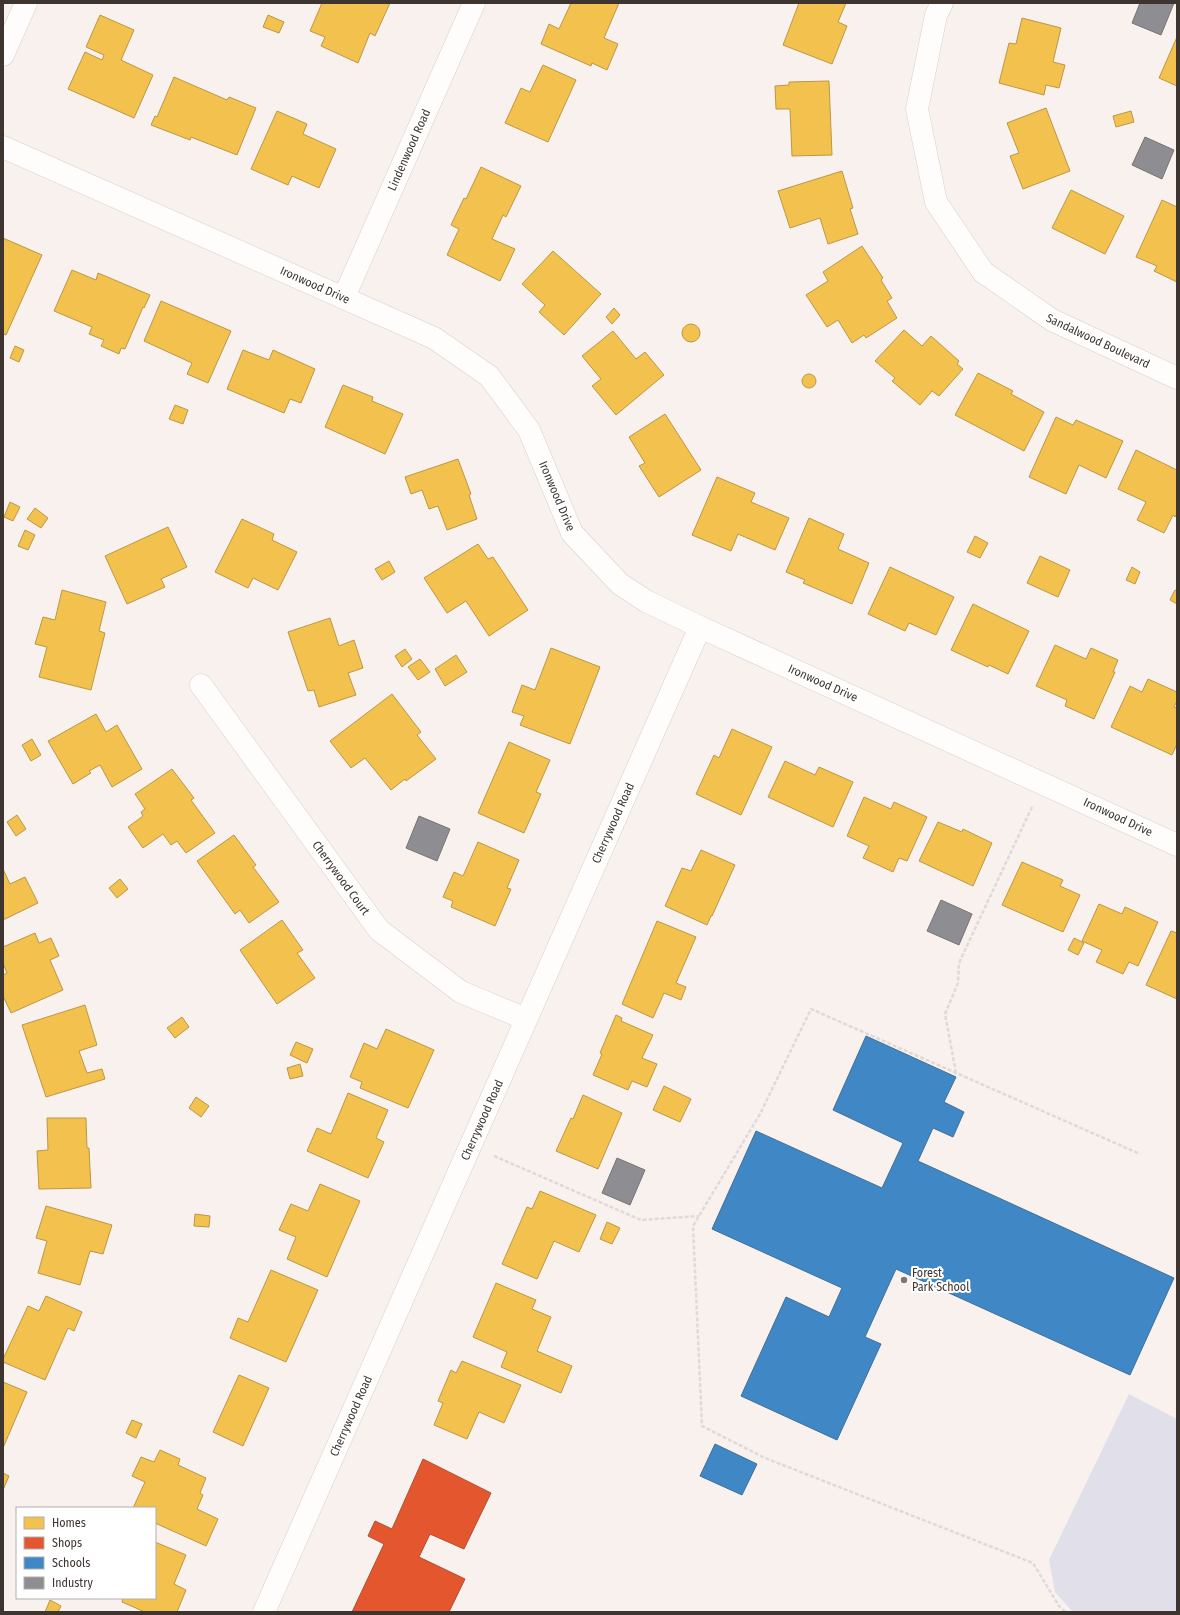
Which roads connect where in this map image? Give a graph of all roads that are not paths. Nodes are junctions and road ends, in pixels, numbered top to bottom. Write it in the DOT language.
graph roads {
  1 [pos="26,3"];
  2 [pos="474,3"];
  3 [pos="942,3"];
  4 [pos="3,55"];
  5 [pos="3,147"];
  6 [pos="344,298"];
  7 [pos="1177,378"];
  8 [pos="700,627"];
  9 [pos="201,685"];
  10 [pos="1177,845"];
  11 [pos="526,1019"];
  12 [pos="264,1612"];
  1 -- 4 [label="street"];
  2 -- 6 [label="street, Lindenwood Road"];
  3 -- 7 [label="street, Sandalwood Boulevard"];
  5 -- 6 [label="street, Ironwood Drive"];
  6 -- 8 [label="street, Ironwood Drive"];
  8 -- 10 [label="street, Ironwood Drive"];
  8 -- 11 [label="street, Cherrywood Road"];
  9 -- 11 [label="street, Cherrywood Court"];
  11 -- 12 [label="street, Cherrywood Road"];
}
